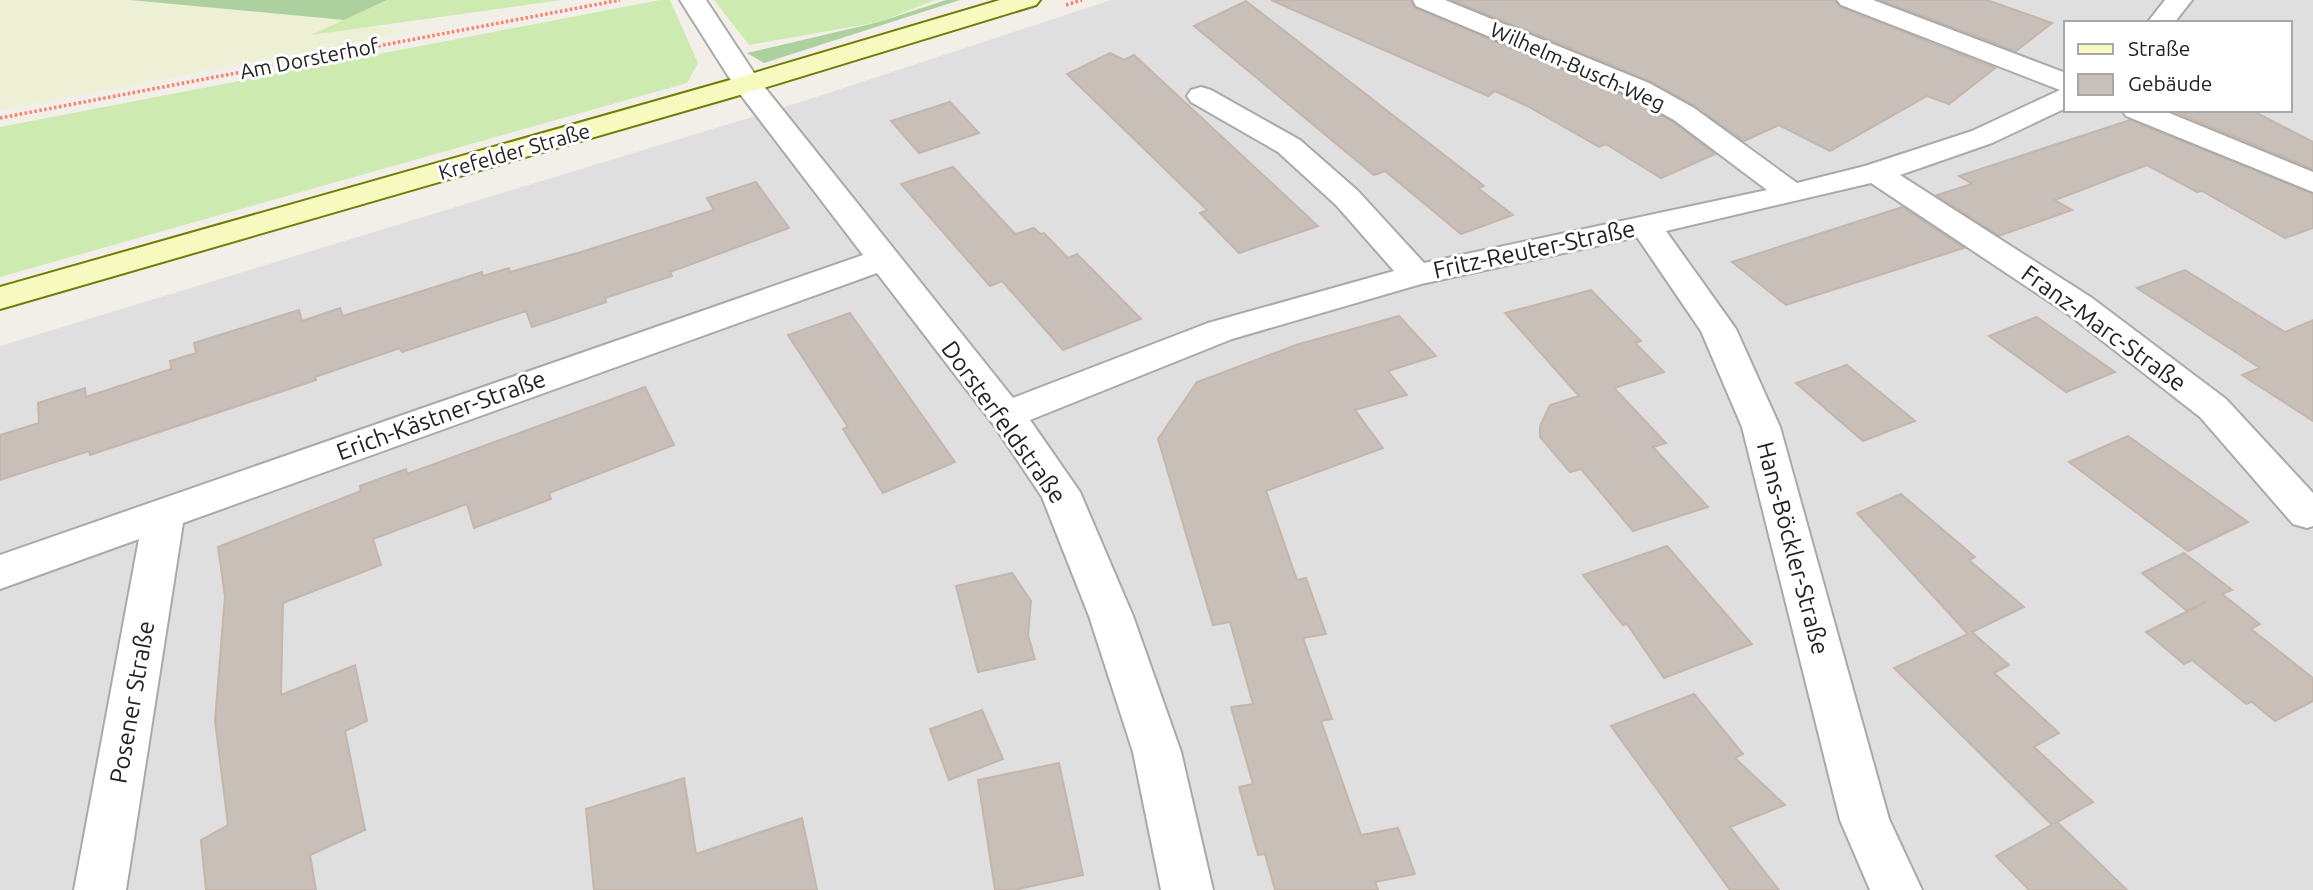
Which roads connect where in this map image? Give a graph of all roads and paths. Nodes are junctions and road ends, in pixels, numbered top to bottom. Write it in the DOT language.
graph roads {
  1 [pos="620,0"];
  2 [pos="693,0"];
  3 [pos="1027,0"];
  4 [pos="1850,0"];
  5 [pos="2179,0"];
  6 [pos="1425,1"];
  7 [pos="2162,21"];
  8 [pos="2064,82"];
  9 [pos="747,84"];
  10 [pos="1201,96"];
  11 [pos="2064,98"];
  12 [pos="2141,112"];
  13 [pos="0,118"];
  14 [pos="1876,173"];
  15 [pos="2313,183"];
  16 [pos="1792,194"];
  17 [pos="1645,225"];
  18 [pos="883,259"];
  19 [pos="1416,275"];
  20 [pos="0,298"];
  21 [pos="1006,415"];
  22 [pos="2307,513"];
  23 [pos="164,514"];
  24 [pos="0,572"];
  25 [pos="100,890"];
  26 [pos="1187,890"];
  27 [pos="1896,890"];
  1 -- 13 [label="path, Am Dorsterhof"];
  2 -- 9 [label="street"];
  3 -- 9 [label="main road, Krefelder Straße"];
  4 -- 8 [label="street"];
  5 -- 7 [label="street"];
  6 -- 16 [label="street, Wilhelm-Busch-Weg"];
  9 -- 18 [label="street, Dorsterfeldstraße"];
  9 -- 20 [label="main road, Krefelder Straße"];
  10 -- 19 [label="street"];
  11 -- 14 [label="street, Fritz-Reuter-Straße"];
  12 -- 15 [label="street"];
  14 -- 16 [label="street, Fritz-Reuter-Straße"];
  14 -- 22 [label="street, Franz-Marc-Straße"];
  16 -- 17 [label="street, Fritz-Reuter-Straße"];
  17 -- 19 [label="street, Fritz-Reuter-Straße"];
  17 -- 27 [label="street, Hans-Böckler-Straße"];
  18 -- 21 [label="street, Dorsterfeldstraße"];
  18 -- 23 [label="street, Erich-Kästner-Straße"];
  19 -- 21 [label="street, Fritz-Reuter-Straße"];
  21 -- 26 [label="street, Dorsterfeldstraße"];
  23 -- 24 [label="street, Erich-Kästner-Straße"];
  23 -- 25 [label="street, Posener Straße"];
}
